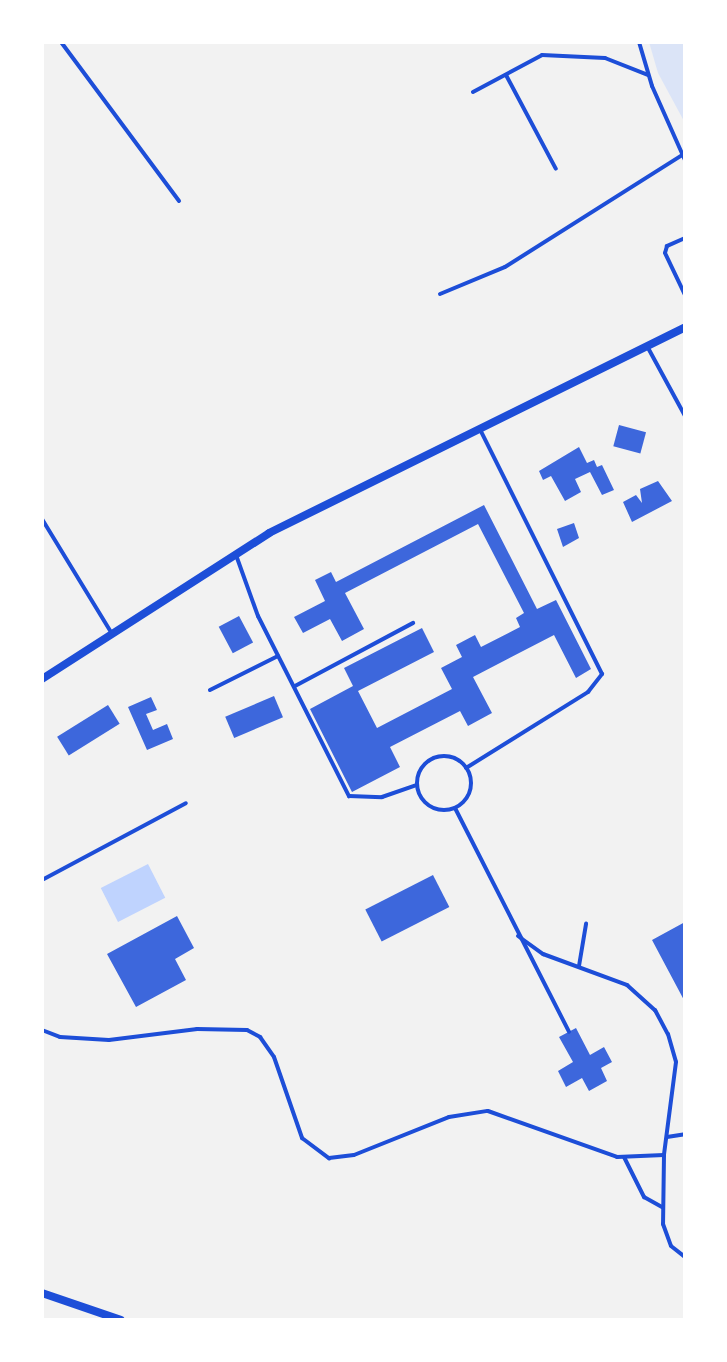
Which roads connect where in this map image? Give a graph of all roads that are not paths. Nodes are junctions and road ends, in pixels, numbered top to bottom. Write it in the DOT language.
graph roads {
  1 [pos="61,42"];
  2 [pos="639,42"];
  3 [pos="506,75"];
  4 [pos="648,75"];
  5 [pos="473,92"];
  6 [pos="684,157"];
  7 [pos="556,169"];
  8 [pos="179,201"];
  9 [pos="685,238"];
  10 [pos="440,294"];
  11 [pos="685,295"];
  12 [pos="685,327"];
  13 [pos="647,346"];
  14 [pos="685,416"];
  15 [pos="479,427"];
  16 [pos="42,519"];
  17 [pos="236,555"];
  18 [pos="413,623"];
  19 [pos="111,632"];
  20 [pos="278,656"];
  21 [pos="42,679"];
  22 [pos="295,686"];
  23 [pos="210,690"];
  24 [pos="466,768"];
  25 [pos="417,785"];
  26 [pos="186,803"];
  27 [pos="455,808"];
  28 [pos="42,880"];
  29 [pos="586,924"];
  30 [pos="518,936"];
  31 [pos="579,966"];
  32 [pos="42,1030"];
  33 [pos="569,1032"];
  34 [pos="685,1134"];
  35 [pos="667,1137"];
  36 [pos="664,1155"];
  37 [pos="624,1157"];
  38 [pos="663,1208"];
  39 [pos="685,1257"];
  40 [pos="42,1293"];
  41 [pos="121,1320"];
  1 -- 8 [label="lane"];
  2 -- 4 [label="lane"];
  3 -- 4 [label="lane"];
  3 -- 5 [label="lane"];
  3 -- 7 [label="lane"];
  4 -- 6 [label="lane"];
  6 -- 10 [label="lane"];
  9 -- 11 [label="lane"];
  12 -- 13 [label="street"];
  13 -- 14 [label="lane"];
  13 -- 15 [label="street"];
  15 -- 17 [label="street"];
  15 -- 24 [label="lane"];
  16 -- 19 [label="lane"];
  17 -- 19 [label="street"];
  17 -- 20 [label="lane"];
  18 -- 22 [label="lane"];
  19 -- 21 [label="street"];
  20 -- 22 [label="lane"];
  20 -- 23 [label="lane"];
  22 -- 25 [label="lane"];
  24 -- 25 [label="lane"];
  24 -- 27 [label="lane"];
  25 -- 27 [label="lane"];
  26 -- 28 [label="lane"];
  27 -- 30 [label="lane"];
  29 -- 31 [label="lane"];
  30 -- 31 [label="lane"];
  30 -- 33 [label="lane"];
  31 -- 35 [label="lane"];
  32 -- 37 [label="lane"];
  34 -- 35 [label="lane"];
  35 -- 36 [label="lane"];
  36 -- 37 [label="lane"];
  36 -- 38 [label="lane"];
  37 -- 38 [label="lane"];
  38 -- 39 [label="lane"];
  40 -- 41 [label="street"];
}
